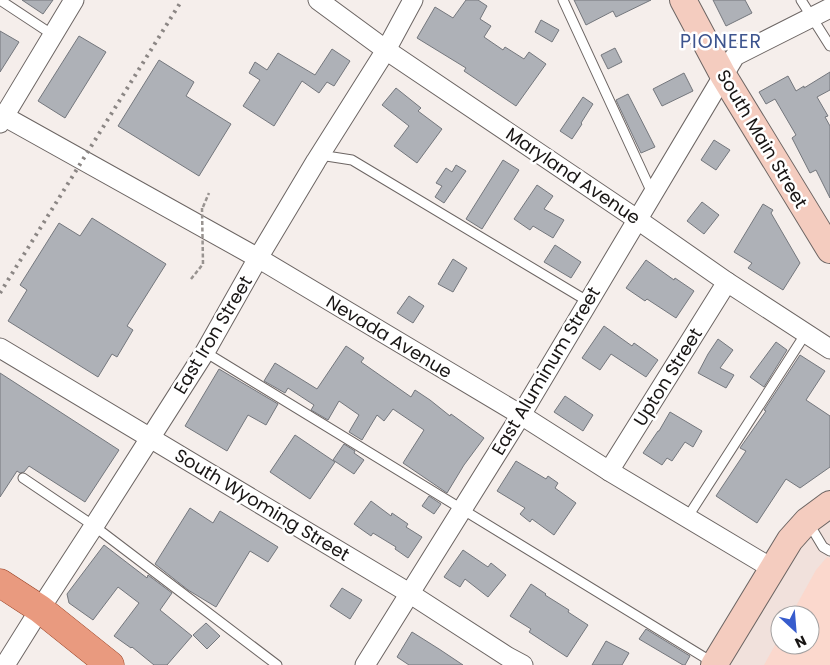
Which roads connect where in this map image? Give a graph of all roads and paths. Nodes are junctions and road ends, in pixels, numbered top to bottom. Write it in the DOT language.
graph roads {
  1 [pos="0,0"];
  2 [pos="74,0"];
  3 [pos="318,0"];
  4 [pos="413,0"];
  5 [pos="563,0"];
  6 [pos="683,0"];
  7 [pos="801,0"];
  8 [pos="830,8"];
  9 [pos="812,17"];
  10 [pos="53,34"];
  11 [pos="830,46"];
  12 [pos="386,50"];
  13 [pos="723,75"];
  14 [pos="1,118"];
  15 [pos="320,155"];
  16 [pos="209,193"];
  17 [pos="653,195"];
  18 [pos="638,220"];
  19 [pos="830,250"];
  20 [pos="258,258"];
  21 [pos="191,279"];
  22 [pos="727,282"];
  23 [pos="589,302"];
  24 [pos="806,333"];
  25 [pos="0,348"];
  26 [pos="830,349"];
  27 [pos="205,352"];
  28 [pos="521,415"];
  29 [pos="150,438"];
  30 [pos="609,471"];
  31 [pos="22,478"];
  32 [pos="830,504"];
  33 [pos="462,509"];
  34 [pos="687,518"];
  35 [pos="807,521"];
  36 [pos="94,526"];
  37 [pos="830,551"];
  38 [pos="773,569"];
  39 [pos="0,583"];
  40 [pos="409,594"];
  41 [pos="40,609"];
  42 [pos="511,662"];
  43 [pos="714,664"];
  44 [pos="5,665"];
  45 [pos="110,665"];
  46 [pos="277,665"];
  47 [pos="365,665"];
  1 -- 10 [label="lane"];
  2 -- 10 [label="street"];
  3 -- 12 [label="street, Maryland Avenue"];
  4 -- 12 [label="street, East Iron Street"];
  5 -- 17 [label="lane"];
  6 -- 13 [label="main road, South Main Street"];
  7 -- 9 [label="lane"];
  8 -- 9 [label="street, East Aluminum Street"];
  9 -- 11 [label="lane"];
  9 -- 13 [label="street, East Aluminum Street"];
  10 -- 14 [label="street"];
  12 -- 15 [label="street, East Iron Street"];
  12 -- 18 [label="street, Maryland Avenue"];
  13 -- 17 [label="street, East Aluminum Street"];
  13 -- 19 [label="main road, South Main Street"];
  14 -- 20 [label="street, Nevada Avenue"];
  15 -- 20 [label="street, East Iron Street"];
  15 -- 23 [label="lane"];
  16 -- 21 [label="path, bridge"];
  17 -- 18 [label="street, East Aluminum Street"];
  18 -- 22 [label="street, Maryland Avenue"];
  18 -- 23 [label="street, East Aluminum Street"];
  20 -- 27 [label="street, East Iron Street"];
  20 -- 28 [label="street, Nevada Avenue"];
  22 -- 24 [label="street, Maryland Avenue"];
  22 -- 30 [label="street, Upton Street"];
  23 -- 28 [label="street, East Aluminum Street"];
  24 -- 26 [label="street, Maryland Avenue"];
  24 -- 34 [label="lane"];
  25 -- 29 [label="street, South Wyoming Street"];
  27 -- 29 [label="street, East Iron Street"];
  27 -- 33 [label="lane"];
  28 -- 30 [label="street, Nevada Avenue"];
  28 -- 33 [label="street, East Aluminum Street"];
  29 -- 36 [label="street, East Iron Street"];
  29 -- 40 [label="street, South Wyoming Street"];
  30 -- 34 [label="street, Nevada Avenue"];
  31 -- 36 [label="lane"];
  32 -- 35 [label="main road"];
  33 -- 40 [label="street, East Aluminum Street"];
  33 -- 43 [label="lane"];
  34 -- 38 [label="street, Nevada Avenue"];
  35 -- 37 [label="lane"];
  35 -- 38 [label="main road"];
  36 -- 41 [label="street, East Iron Street"];
  36 -- 46 [label="lane"];
  38 -- 43 [label="main road"];
  39 -- 41 [label="main road"];
  40 -- 42 [label="street, South Wyoming Street"];
  40 -- 47 [label="street, East Aluminum Street"];
  41 -- 44 [label="street, East Iron Street"];
  41 -- 45 [label="main road"];
}
